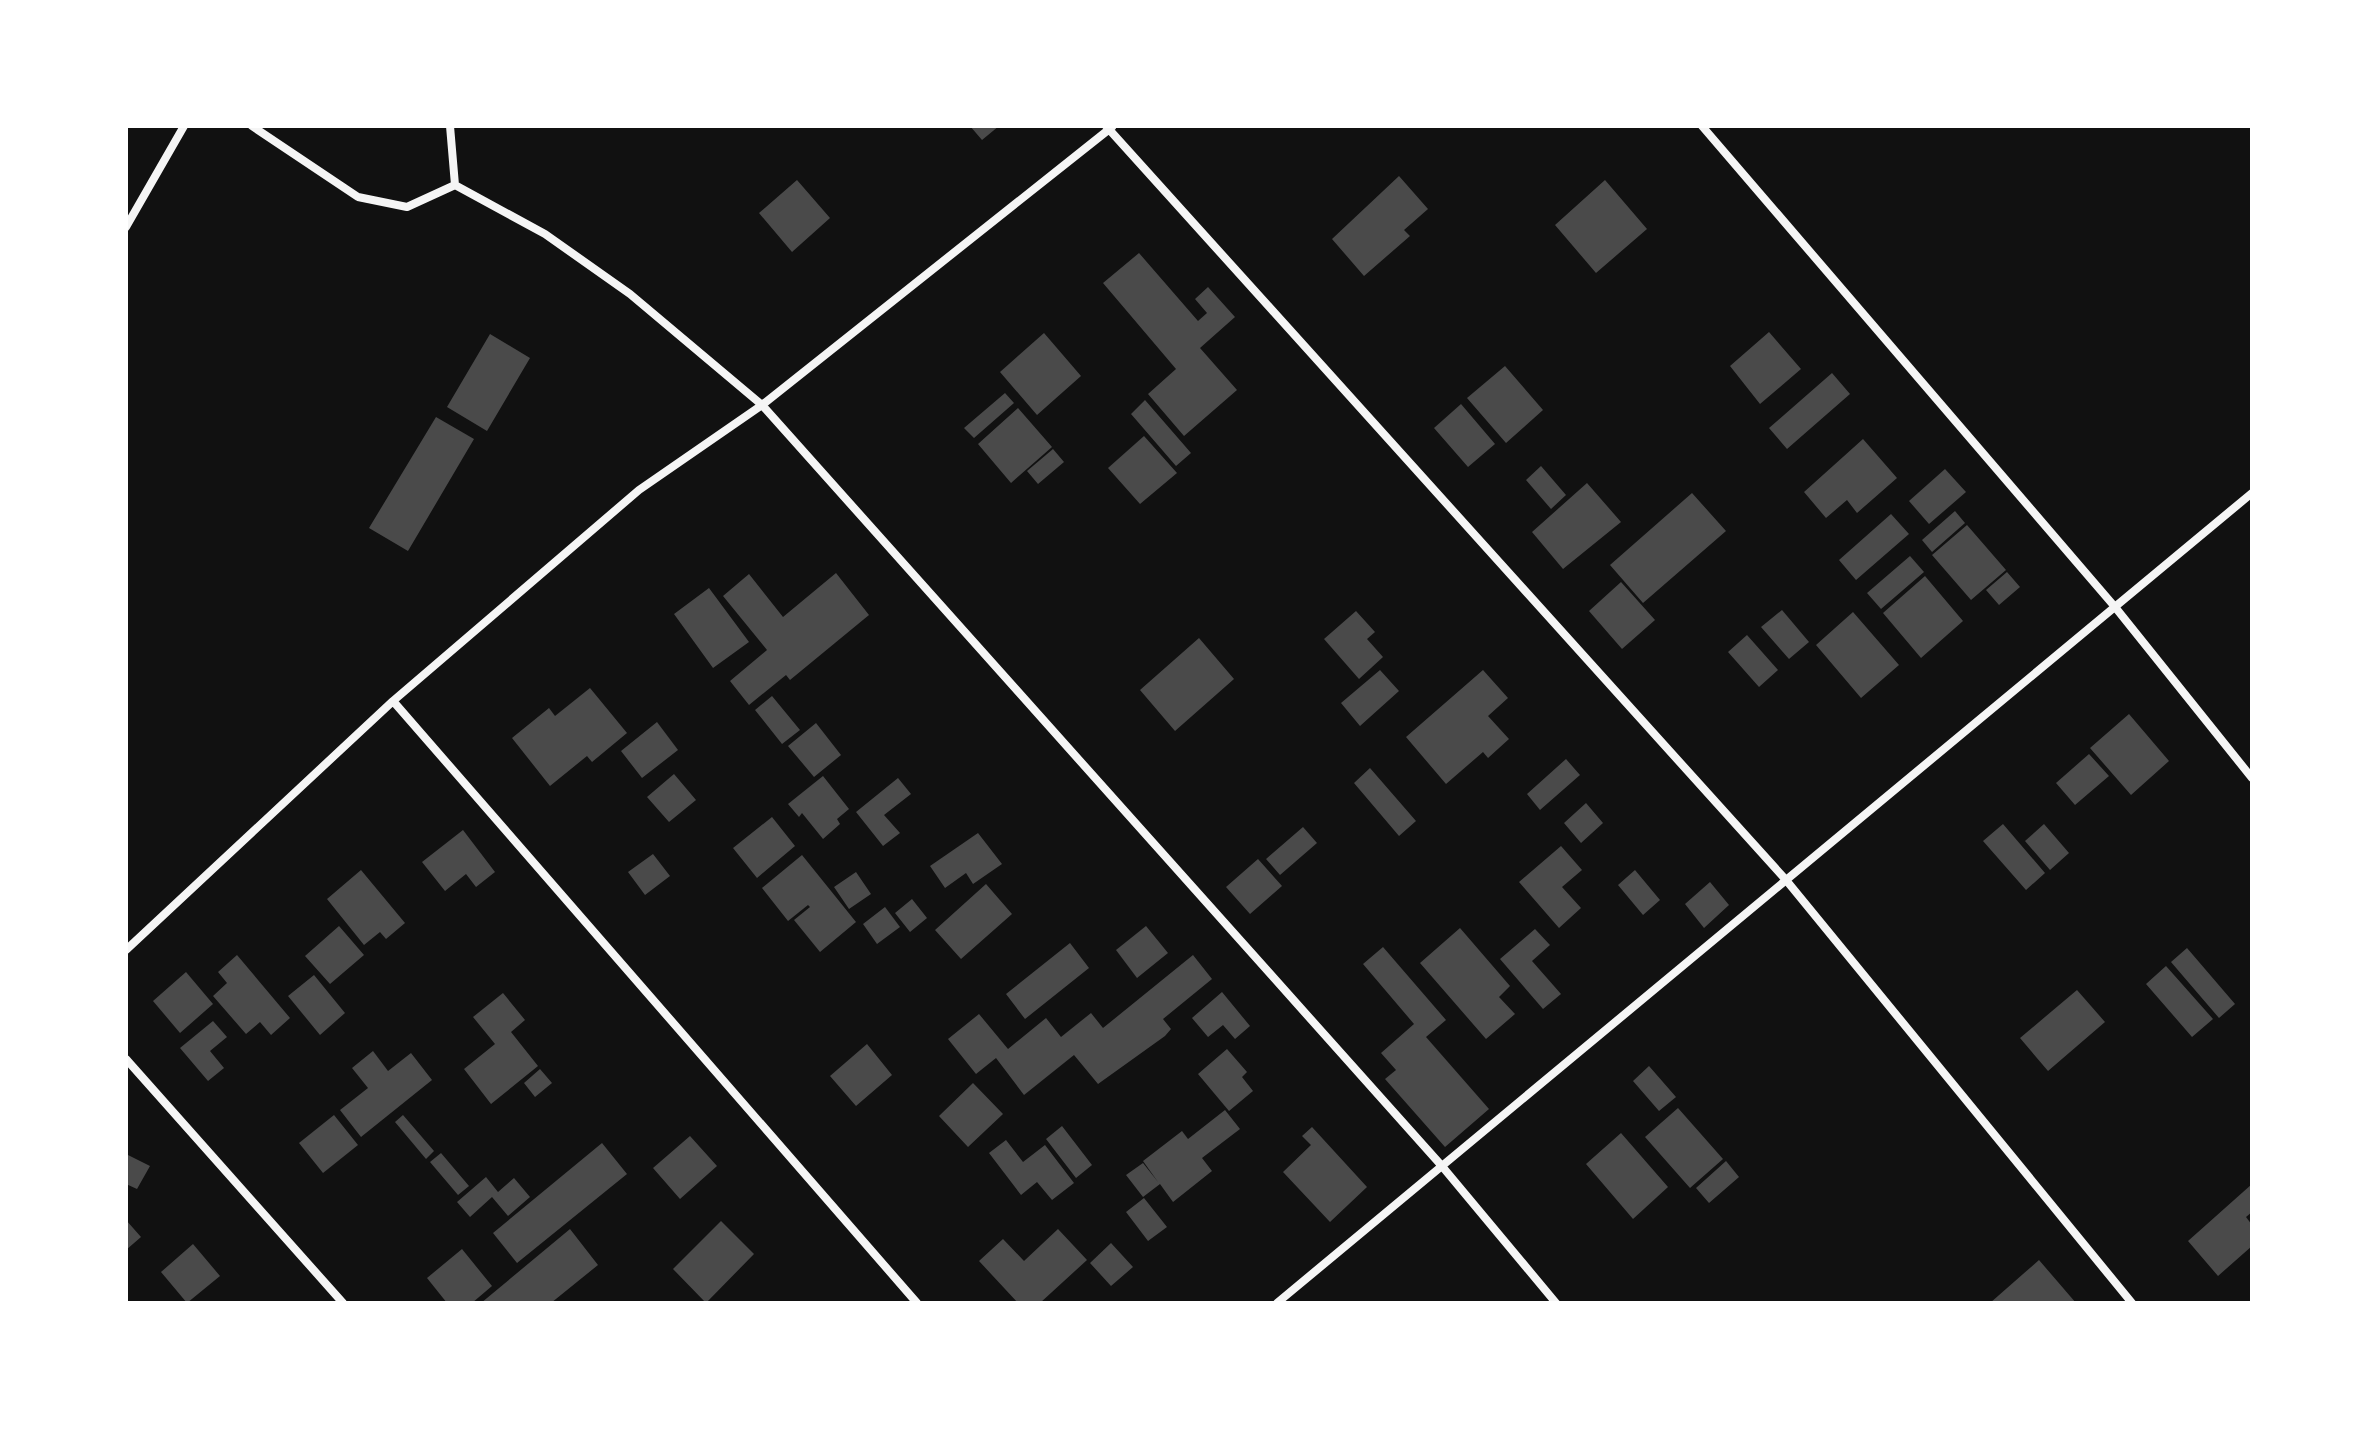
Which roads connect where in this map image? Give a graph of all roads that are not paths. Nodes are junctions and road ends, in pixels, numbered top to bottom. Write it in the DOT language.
graph roads {
  1 [pos="184,126"];
  2 [pos="252,126"];
  3 [pos="450,126"];
  4 [pos="1702,126"];
  5 [pos="1109,127"];
  6 [pos="455,185"];
  7 [pos="126,227"];
  8 [pos="762,405"];
  9 [pos="2252,493"];
  10 [pos="2115,607"];
  11 [pos="393,701"];
  12 [pos="2252,778"];
  13 [pos="1786,880"];
  14 [pos="126,950"];
  15 [pos="126,1059"];
  16 [pos="1441,1165"];
  17 [pos="343,1303"];
  18 [pos="917,1303"];
  19 [pos="1277,1303"];
  20 [pos="1556,1303"];
  21 [pos="2132,1303"];
  1 -- 7 [label="street"];
  2 -- 6 [label="street"];
  3 -- 6 [label="street"];
  4 -- 10 [label="street"];
  5 -- 8 [label="street"];
  5 -- 13 [label="street"];
  6 -- 8 [label="street"];
  8 -- 11 [label="street"];
  8 -- 16 [label="street"];
  9 -- 10 [label="street"];
  10 -- 12 [label="street"];
  10 -- 13 [label="street"];
  11 -- 14 [label="street"];
  11 -- 18 [label="street"];
  13 -- 16 [label="street"];
  13 -- 21 [label="street"];
  15 -- 17 [label="street"];
  16 -- 19 [label="street"];
  16 -- 20 [label="street"];
}
